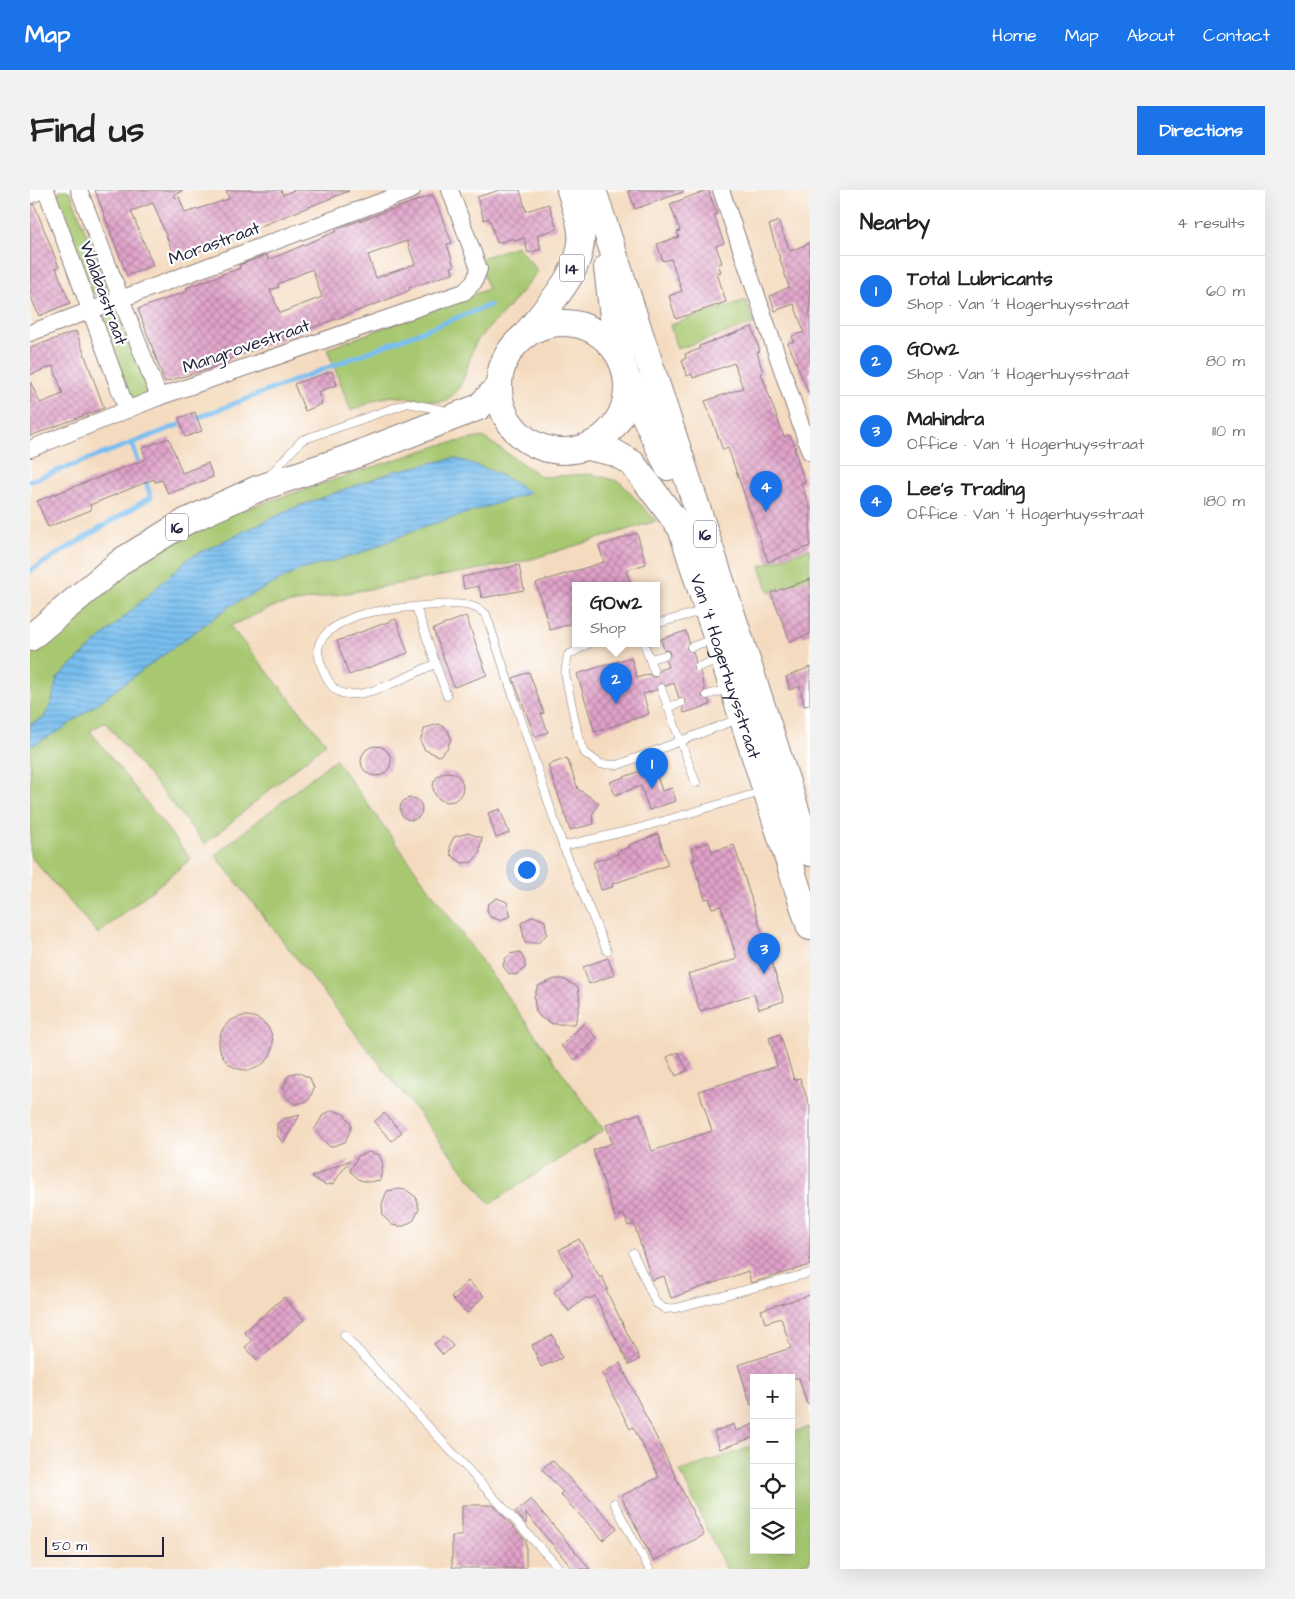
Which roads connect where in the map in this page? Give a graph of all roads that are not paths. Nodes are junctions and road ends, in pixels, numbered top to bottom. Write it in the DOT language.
graph roads {
  1 [pos="42,190"];
  2 [pos="46,190"];
  3 [pos="79,190"];
  4 [pos="412,190"];
  5 [pos="450,190"];
  6 [pos="570,190"];
  7 [pos="593,190"];
  8 [pos="720,190"];
  9 [pos="30,194"];
  10 [pos="602,216"];
  11 [pos="120,298"];
  12 [pos="89,310"];
  13 [pos="30,333"];
  14 [pos="526,334"];
  15 [pos="626,373"];
  16 [pos="498,387"];
  17 [pos="159,397"];
  18 [pos="127,410"];
  19 [pos="459,414"];
  20 [pos="509,423"];
  21 [pos="588,447"];
  22 [pos="30,449"];
  23 [pos="810,452"];
  24 [pos="348,458"];
  25 [pos="257,488"];
  26 [pos="708,542"];
  27 [pos="416,607"];
  28 [pos="708,609"];
  29 [pos="660,623"];
  30 [pos="30,638"];
  31 [pos="583,647"];
  32 [pos="646,647"];
  33 [pos="691,647"];
  34 [pos="720,647"];
  35 [pos="665,655"];
  36 [pos="650,658"];
  37 [pos="435,664"];
  38 [pos="698,667"];
  39 [pos="654,672"];
  40 [pos="661,688"];
  41 [pos="733,688"];
  42 [pos="707,695"];
  43 [pos="447,696"];
  44 [pos="681,703"];
  45 [pos="667,707"];
  46 [pos="742,717"];
  47 [pos="679,742"];
  48 [pos="696,783"];
  49 [pos="766,791"];
  50 [pos="563,846"];
  51 [pos="810,853"];
  52 [pos="810,927"];
  53 [pos="607,951"];
  54 [pos="633,1253"];
  55 [pos="810,1273"];
  56 [pos="344,1335"];
  57 [pos="614,1503"];
  58 [pos="560,1569"];
  59 [pos="649,1569"];
  1 -- 9 [label="street"];
  2 -- 12 [label="street, Walabastraat"];
  3 -- 11 [label="street, Walabastraat"];
  4 -- 11 [label="street, Morastraat"];
  5 -- 17 [label="street, Mangrovestraat"];
  6 -- 14 [label="main road, 14"];
  7 -- 10 [label="main road, Van 't Hogerhuysstraat / 14"];
  8 -- 23 [label="street"];
  10 -- 15 [label="main road, Van 't Hogerhuysstraat / 14"];
  10 -- 26 [label="main road, Van 't Hogerhuysstraat / 16"];
  11 -- 12 [label="street, Morastraat"];
  11 -- 17 [label="street, Walabastraat"];
  12 -- 13 [label="street, Morastraat"];
  12 -- 18 [label="street, Walabastraat"];
  14 -- 15 [label="main road, 16"];
  14 -- 16 [label="main road, 16"];
  15 -- 21 [label="main road, 16"];
  15 -- 26 [label="main road, Van 't Hogerhuysstraat"];
  16 -- 19 [label="main road, 16"];
  16 -- 20 [label="main road, 16"];
  17 -- 18 [label="street, Mangrovestraat"];
  18 -- 22 [label="street, Mangrovestraat"];
  19 -- 24 [label="main road, 16"];
  19 -- 25 [label="lane"];
  20 -- 21 [label="main road, 16"];
  20 -- 24 [label="main road, 16"];
  21 -- 28 [label="main road, Van 't Hogerhuysstraat / 16"];
  24 -- 25 [label="main road, 16"];
  25 -- 30 [label="main road, 16"];
  26 -- 51 [label="main road, Van 't Hogerhuysstraat / 16"];
  27 -- 37 [label="lane"];
  27 -- 37 [label="lane"];
  27 -- 50 [label="lane"];
  28 -- 29 [label="lane"];
  28 -- 34 [label="main road, Van 't Hogerhuysstraat / 16"];
  31 -- 47 [label="lane"];
  32 -- 36 [label="lane"];
  33 -- 34 [label="lane"];
  34 -- 38 [label="lane"];
  34 -- 41 [label="main road, Van 't Hogerhuysstraat / 16"];
  35 -- 36 [label="lane"];
  36 -- 39 [label="lane"];
  37 -- 43 [label="lane"];
  40 -- 45 [label="lane"];
  41 -- 42 [label="lane"];
  41 -- 46 [label="main road, Van 't Hogerhuysstraat / 16"];
  44 -- 45 [label="lane"];
  45 -- 47 [label="lane"];
  46 -- 47 [label="lane"];
  46 -- 49 [label="main road, Van 't Hogerhuysstraat / 16"];
  47 -- 48 [label="lane"];
  49 -- 50 [label="lane"];
  49 -- 52 [label="main road, Van 't Hogerhuysstraat / 16"];
  50 -- 53 [label="lane"];
  54 -- 55 [label="lane"];
  56 -- 58 [label="lane"];
  57 -- 59 [label="lane"];
}
